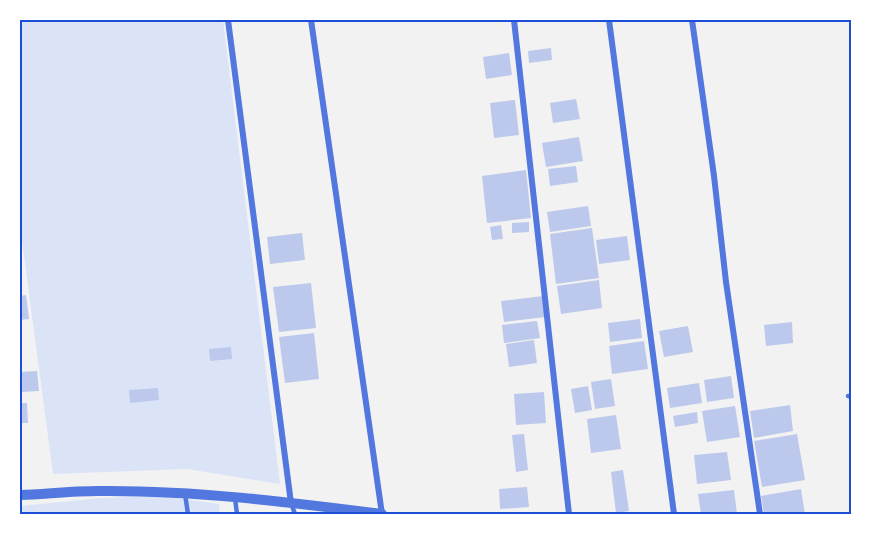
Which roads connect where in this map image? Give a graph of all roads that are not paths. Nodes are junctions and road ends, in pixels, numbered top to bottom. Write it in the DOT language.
graph roads {
  1 [pos="228,20"];
  2 [pos="311,20"];
  3 [pos="514,20"];
  4 [pos="609,20"];
  5 [pos="692,20"];
  6 [pos="185,494"];
  7 [pos="20,495"];
  8 [pos="235,498"];
  9 [pos="291,503"];
  10 [pos="188,514"];
  11 [pos="237,514"];
  12 [pos="295,514"];
  13 [pos="382,514"];
  14 [pos="569,514"];
  15 [pos="674,514"];
  16 [pos="760,514"];
  1 -- 9 [label="street"];
  2 -- 13 [label="street"];
  3 -- 14 [label="street"];
  4 -- 15 [label="street"];
  5 -- 16 [label="street"];
  6 -- 7 [label="street"];
  6 -- 8 [label="street"];
  6 -- 10 [label="lane"];
  8 -- 9 [label="street"];
  8 -- 11 [label="lane"];
  9 -- 12 [label="lane"];
  9 -- 13 [label="street"];
}
